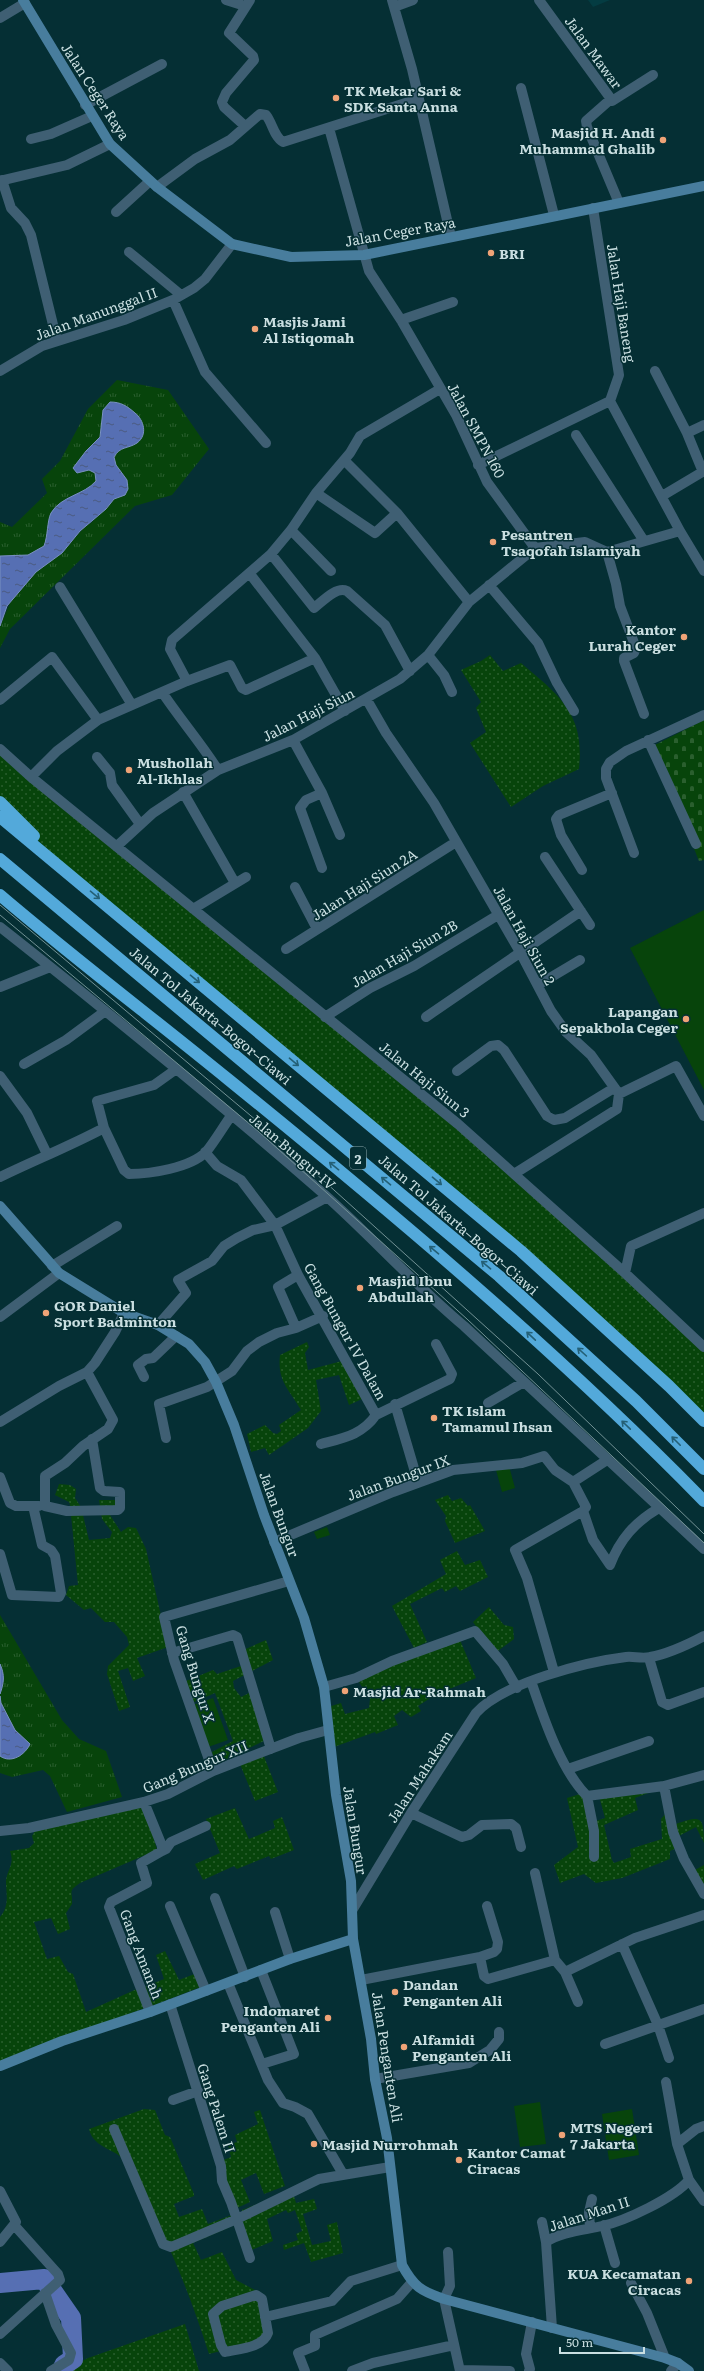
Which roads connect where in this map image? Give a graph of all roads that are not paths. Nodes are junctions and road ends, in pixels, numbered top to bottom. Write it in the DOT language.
graph roads {
  1 [pos="226,0"];
  2 [pos="413,0"];
  3 [pos="539,0"];
  4 [pos="24,1"];
  5 [pos="248,3"];
  6 [pos="393,3"];
  7 [pos="0,18"];
  8 [pos="162,64"];
  9 [pos="653,75"];
  10 [pos="520,88"];
  11 [pos="418,99"];
  12 [pos="612,101"];
  13 [pos="85,105"];
  14 [pos="92,116"];
  15 [pos="246,126"];
  16 [pos="329,128"];
  17 [pos="31,139"];
  18 [pos="110,144"];
  19 [pos="1,181"];
  20 [pos="153,184"];
  21 [pos="704,186"];
  22 [pos="619,203"];
  23 [pos="593,208"];
  24 [pos="116,212"];
  25 [pos="554,215"];
  26 [pos="451,237"];
  27 [pos="232,244"];
  28 [pos="129,252"];
  29 [pos="364,255"];
  30 [pos="177,297"];
  31 [pos="453,302"];
  32 [pos="401,320"];
  33 [pos="57,341"];
  34 [pos="0,371"];
  35 [pos="655,371"];
  36 [pos="440,390"];
  37 [pos="610,401"];
  38 [pos="704,425"];
  39 [pos="686,434"];
  40 [pos="576,435"];
  41 [pos="266,443"];
  42 [pos="344,460"];
  43 [pos="478,465"];
  44 [pos="703,471"];
  45 [pos="316,493"];
  46 [pos="662,496"];
  47 [pos="397,513"];
  48 [pos="291,530"];
  49 [pos="680,531"];
  50 [pos="644,541"];
  51 [pos="535,548"];
  52 [pos="606,552"];
  53 [pos="271,554"];
  54 [pos="331,571"];
  55 [pos="704,571"];
  56 [pos="250,574"];
  57 [pos="489,585"];
  58 [pos="60,587"];
  59 [pos="469,602"];
  60 [pos="428,655"];
  61 [pos="314,658"];
  62 [pos="410,671"];
  63 [pos="187,681"];
  64 [pos="162,692"];
  65 [pos="452,692"];
  66 [pos="0,700"];
  67 [pos="367,700"];
  68 [pos="132,705"];
  69 [pos="345,711"];
  70 [pos="574,711"];
  71 [pos="644,714"];
  72 [pos="704,715"];
  73 [pos="98,720"];
  74 [pos="293,740"];
  75 [pos="648,740"];
  76 [pos="0,749"];
  77 [pos="97,757"];
  78 [pos="218,770"];
  79 [pos="31,777"];
  80 [pos="183,792"];
  81 [pos="322,793"];
  82 [pos="612,793"];
  83 [pos="0,802"];
  84 [pos="0,817"];
  85 [pos="140,824"];
  86 [pos="340,835"];
  87 [pos="456,842"];
  88 [pos="696,844"];
  89 [pos="117,846"];
  90 [pos="634,853"];
  91 [pos="545,857"];
  92 [pos="0,859"];
  93 [pos="322,868"];
  94 [pos="582,870"];
  95 [pos="246,877"];
  96 [pos="76,879"];
  97 [pos="235,883"];
  98 [pos="295,887"];
  99 [pos="0,895"];
  100 [pos="193,909"];
  101 [pos="581,911"];
  102 [pos="498,915"];
  103 [pos="590,925"];
  104 [pos="0,927"];
  105 [pos="317,929"];
  106 [pos="286,949"];
  107 [pos="520,952"];
  108 [pos="580,960"];
  109 [pos="50,967"];
  110 [pos="538,985"];
  111 [pos="0,987"];
  112 [pos="104,1012"];
  113 [pos="325,1017"];
  114 [pos="426,1017"];
  115 [pos="24,1064"];
  116 [pos="175,1070"];
  117 [pos="457,1071"];
  118 [pos="0,1076"];
  119 [pos="617,1091"];
  120 [pos="231,1116"];
  121 [pos="704,1116"];
  122 [pos="104,1128"];
  123 [pos="205,1152"];
  124 [pos="47,1154"];
  125 [pos="514,1174"];
  126 [pos="0,1177"];
  127 [pos="327,1197"];
  128 [pos="0,1206"];
  129 [pos="704,1214"];
  130 [pos="275,1225"];
  131 [pos="116,1226"];
  132 [pos="55,1270"];
  133 [pos="625,1273"];
  134 [pos="298,1275"];
  135 [pos="124,1313"];
  136 [pos="322,1316"];
  137 [pos="0,1317"];
  138 [pos="158,1325"];
  139 [pos="296,1328"];
  140 [pos="176,1336"];
  141 [pos="436,1344"];
  142 [pos="704,1347"];
  143 [pos="87,1372"];
  144 [pos="144,1377"];
  145 [pos="216,1382"];
  146 [pos="524,1382"];
  147 [pos="488,1403"];
  148 [pos="395,1404"];
  149 [pos="376,1415"];
  150 [pos="704,1421"];
  151 [pos="0,1422"];
  152 [pos="166,1438"];
  153 [pos="92,1439"];
  154 [pos="321,1444"];
  155 [pos="607,1460"];
  156 [pos="704,1469"];
  157 [pos="0,1477"];
  158 [pos="418,1482"];
  159 [pos="573,1482"];
  160 [pos="704,1501"];
  161 [pos="4,1502"];
  162 [pos="33,1506"];
  163 [pos="45,1506"];
  164 [pos="659,1508"];
  165 [pos="582,1511"];
  166 [pos="274,1542"];
  167 [pos="704,1550"];
  168 [pos="0,1554"];
  169 [pos="289,1581"];
  170 [pos="704,1636"];
  171 [pos="172,1653"];
  172 [pos="649,1658"];
  173 [pos="554,1672"];
  174 [pos="531,1681"];
  175 [pos="324,1687"];
  176 [pos="517,1688"];
  177 [pos="704,1692"];
  178 [pos="328,1730"];
  179 [pos="649,1740"];
  180 [pos="271,1749"];
  181 [pos="568,1769"];
  182 [pos="212,1771"];
  183 [pos="704,1775"];
  184 [pos="664,1786"];
  185 [pos="587,1796"];
  186 [pos="144,1802"];
  187 [pos="411,1813"];
  188 [pos="206,1826"];
  189 [pos="0,1831"];
  190 [pos="521,1847"];
  191 [pos="162,1851"];
  192 [pos="594,1857"];
  193 [pos="535,1873"];
  194 [pos="704,1894"];
  195 [pos="215,1898"];
  196 [pos="170,1906"];
  197 [pos="487,1906"];
  198 [pos="353,1909"];
  199 [pos="275,1912"];
  200 [pos="704,1915"];
  201 [pos="353,1939"];
  202 [pos="622,1944"];
  203 [pos="480,1956"];
  204 [pos="290,1959"];
  205 [pos="555,1960"];
  206 [pos="261,1970"];
  207 [pos="565,1972"];
  208 [pos="245,1977"];
  209 [pos="361,1980"];
  210 [pos="228,1983"];
  211 [pos="206,1991"];
  212 [pos="578,2002"];
  213 [pos="170,2004"];
  214 [pos="704,2009"];
  215 [pos="150,2012"];
  216 [pos="658,2025"];
  217 [pos="499,2032"];
  218 [pos="605,2044"];
  219 [pos="669,2058"];
  220 [pos="262,2064"];
  221 [pos="0,2066"];
  222 [pos="375,2079"];
  223 [pos="666,2082"];
  224 [pos="198,2091"];
  225 [pos="173,2100"];
  226 [pos="704,2126"];
  227 [pos="114,2129"];
  228 [pos="677,2144"];
  229 [pos="390,2167"];
  230 [pos="343,2174"];
  231 [pos="689,2180"];
  232 [pos="0,2191"];
  233 [pos="592,2198"];
  234 [pos="704,2201"];
  235 [pos="237,2219"];
  236 [pos="542,2222"];
  237 [pos="14,2226"];
  238 [pos="604,2226"];
  239 [pos="590,2228"];
  240 [pos="0,2242"];
  241 [pos="546,2242"];
  242 [pos="448,2252"];
  243 [pos="250,2258"];
  244 [pos="615,2263"];
  245 [pos="402,2266"];
  246 [pos="412,2282"];
  247 [pos="631,2282"];
  248 [pos="48,2290"];
  249 [pos="444,2299"];
  250 [pos="266,2317"];
  251 [pos="532,2322"];
  252 [pos="552,2328"];
  253 [pos="0,2334"];
  254 [pos="454,2345"];
  255 [pos="665,2358"];
  256 [pos="0,2363"];
  257 [pos="678,2363"];
  258 [pos="460,2370"];
  259 [pos="8,2371"];
  260 [pos="51,2371"];
  261 [pos="305,2371"];
  262 [pos="352,2371"];
  263 [pos="510,2371"];
  264 [pos="529,2371"];
  265 [pos="671,2371"];
  266 [pos="690,2371"];
  1 -- 5 [label="street"];
  2 -- 6 [label="street"];
  3 -- 12 [label="street, Jalan Mawar"];
  4 -- 7 [label="street"];
  4 -- 13 [label="street, Jalan Ceger Raya"];
  5 -- 15 [label="street"];
  6 -- 11 [label="street"];
  8 -- 13 [label="street"];
  9 -- 12 [label="street"];
  10 -- 25 [label="street"];
  11 -- 16 [label="street"];
  11 -- 26 [label="street"];
  12 -- 22 [label="street, Jalan Mawar"];
  13 -- 14 [label="street, Jalan Ceger Raya"];
  14 -- 17 [label="street"];
  14 -- 18 [label="street, Jalan Ceger Raya"];
  15 -- 16 [label="street"];
  15 -- 20 [label="street"];
  16 -- 29 [label="street, Jalan SMPN 160"];
  18 -- 19 [label="street"];
  18 -- 20 [label="street, Jalan Ceger Raya"];
  19 -- 33 [label="street"];
  20 -- 24 [label="street"];
  20 -- 27 [label="street, Jalan Ceger Raya"];
  21 -- 22 [label="street, Jalan Ceger Raya"];
  22 -- 23 [label="street, Jalan Ceger Raya"];
  23 -- 25 [label="street, Jalan Ceger Raya"];
  23 -- 37 [label="street, Jalan Haji Baneng"];
  25 -- 26 [label="street, Jalan Ceger Raya"];
  26 -- 29 [label="street, Jalan Ceger Raya"];
  27 -- 29 [label="street, Jalan Ceger Raya"];
  27 -- 30 [label="street, Jalan Manunggal II"];
  28 -- 30 [label="street"];
  29 -- 32 [label="street, Jalan SMPN 160"];
  30 -- 33 [label="street, Jalan Manunggal II"];
  30 -- 41 [label="street"];
  31 -- 32 [label="street"];
  32 -- 36 [label="street, Jalan SMPN 160"];
  33 -- 34 [label="street, Jalan Manunggal II"];
  35 -- 39 [label="street"];
  36 -- 42 [label="street"];
  36 -- 43 [label="street, Jalan SMPN 160"];
  37 -- 43 [label="street"];
  37 -- 46 [label="street"];
  38 -- 39 [label="street"];
  39 -- 44 [label="street"];
  40 -- 50 [label="street"];
  42 -- 45 [label="street"];
  42 -- 47 [label="street"];
  43 -- 51 [label="street, Jalan SMPN 160"];
  44 -- 46 [label="street"];
  45 -- 47 [label="street"];
  45 -- 48 [label="street"];
  46 -- 49 [label="street"];
  47 -- 59 [label="street"];
  48 -- 53 [label="street"];
  48 -- 54 [label="street"];
  49 -- 50 [label="street"];
  49 -- 55 [label="street"];
  50 -- 52 [label="street"];
  51 -- 52 [label="street"];
  51 -- 57 [label="street, Jalan Haji Siun"];
  52 -- 71 [label="street"];
  53 -- 56 [label="street"];
  53 -- 62 [label="street"];
  56 -- 61 [label="street"];
  56 -- 63 [label="street"];
  57 -- 59 [label="street, Jalan Haji Siun"];
  57 -- 70 [label="street"];
  58 -- 68 [label="street"];
  59 -- 60 [label="street, Jalan Haji Siun"];
  60 -- 62 [label="street, Jalan Haji Siun"];
  60 -- 65 [label="street"];
  61 -- 63 [label="street"];
  61 -- 69 [label="street"];
  62 -- 67 [label="street, Jalan Haji Siun"];
  63 -- 64 [label="street"];
  64 -- 68 [label="street"];
  64 -- 78 [label="street"];
  66 -- 73 [label="street"];
  67 -- 69 [label="street, Jalan Haji Siun"];
  67 -- 87 [label="street, Jalan Haji Siun 2"];
  68 -- 73 [label="street"];
  69 -- 74 [label="street, Jalan Haji Siun"];
  72 -- 75 [label="street"];
  73 -- 79 [label="street"];
  74 -- 78 [label="street, Jalan Haji Siun"];
  74 -- 81 [label="street"];
  75 -- 82 [label="street"];
  75 -- 88 [label="street"];
  76 -- 79 [label="street"];
  77 -- 85 [label="street"];
  78 -- 80 [label="street, Jalan Haji Siun"];
  79 -- 89 [label="street"];
  80 -- 85 [label="street, Jalan Haji Siun"];
  80 -- 97 [label="street"];
  81 -- 86 [label="street"];
  81 -- 93 [label="street"];
  82 -- 90 [label="street"];
  82 -- 94 [label="street"];
  83 -- 96 [label="highway"];
  84 -- 96 [label="highway, Jalan Tol Jakarta–Bogor–Ciawi / 2"];
  85 -- 89 [label="street, Jalan Haji Siun"];
  87 -- 102 [label="street, Jalan Haji Siun 2"];
  87 -- 105 [label="street, Jalan Haji Siun 2A"];
  89 -- 100 [label="street, Jalan Haji Siun 3"];
  91 -- 101 [label="street"];
  156 -- 92 [label="highway, Jalan Tol Jakarta–Bogor–Ciawi / 2, one-way"];
  95 -- 97 [label="street"];
  96 -- 150 [label="highway, Jalan Tol Jakarta–Bogor–Ciawi / 2, one-way"];
  97 -- 100 [label="street"];
  98 -- 105 [label="street"];
  160 -- 99 [label="highway, one-way"];
  100 -- 113 [label="street, Jalan Haji Siun 3"];
  101 -- 103 [label="street"];
  101 -- 107 [label="street"];
  102 -- 107 [label="street, Jalan Haji Siun 2"];
  102 -- 113 [label="street, Jalan Haji Siun 2B"];
  104 -- 109 [label="street"];
  105 -- 106 [label="street, Jalan Haji Siun 2A"];
  107 -- 110 [label="street, Jalan Haji Siun 2"];
  107 -- 114 [label="street"];
  108 -- 110 [label="street"];
  109 -- 111 [label="street"];
  109 -- 112 [label="street"];
  110 -- 119 [label="street, Jalan Haji Siun 2"];
  112 -- 115 [label="street"];
  112 -- 116 [label="street"];
  113 -- 125 [label="street, Jalan Haji Siun 3"];
  116 -- 120 [label="street"];
  116 -- 122 [label="street"];
  117 -- 119 [label="street"];
  118 -- 124 [label="street"];
  119 -- 121 [label="street"];
  119 -- 125 [label="street"];
  120 -- 123 [label="street, Jalan Bungur IV"];
  120 -- 127 [label="street, Jalan Bungur IV"];
  122 -- 123 [label="street, Jalan Bungur IV"];
  122 -- 124 [label="street"];
  123 -- 130 [label="street, Gang Bungur IV Dalam"];
  124 -- 126 [label="street"];
  125 -- 133 [label="street, Jalan Haji Siun 3"];
  127 -- 130 [label="street"];
  127 -- 146 [label="street, Jalan Bungur IV"];
  128 -- 132 [label="street, Jalan Bungur"];
  129 -- 133 [label="street"];
  130 -- 134 [label="street, Gang Bungur IV Dalam"];
  130 -- 138 [label="street"];
  131 -- 132 [label="street"];
  132 -- 135 [label="street, Jalan Bungur"];
  132 -- 137 [label="street"];
  133 -- 142 [label="street, Jalan Haji Siun 3"];
  134 -- 136 [label="street, Gang Bungur IV Dalam"];
  134 -- 139 [label="street"];
  135 -- 138 [label="street, Jalan Bungur"];
  135 -- 143 [label="street"];
  136 -- 139 [label="street"];
  136 -- 149 [label="street, Gang Bungur IV Dalam"];
  138 -- 140 [label="street, Jalan Bungur"];
  139 -- 145 [label="street"];
  140 -- 144 [label="street"];
  140 -- 145 [label="street, Jalan Bungur"];
  141 -- 148 [label="street, Gang Bungur IV Dalam"];
  143 -- 151 [label="street"];
  143 -- 153 [label="street"];
  145 -- 152 [label="street"];
  145 -- 166 [label="street, Jalan Bungur"];
  146 -- 147 [label="street"];
  146 -- 155 [label="street, Jalan Bungur IV"];
  148 -- 149 [label="street, Gang Bungur IV Dalam"];
  148 -- 158 [label="street"];
  149 -- 154 [label="street"];
  153 -- 163 [label="street"];
  153 -- 163 [label="street"];
  155 -- 159 [label="street"];
  155 -- 164 [label="street, Jalan Bungur IV"];
  157 -- 161 [label="street"];
  158 -- 159 [label="street, Jalan Bungur IX"];
  158 -- 166 [label="street, Jalan Bungur IX"];
  159 -- 165 [label="street"];
  161 -- 162 [label="street"];
  162 -- 163 [label="street"];
  162 -- 168 [label="street"];
  164 -- 165 [label="street"];
  164 -- 167 [label="street, Jalan Bungur IV"];
  165 -- 173 [label="street"];
  166 -- 169 [label="street, Jalan Bungur"];
  169 -- 171 [label="street, Gang Bungur X"];
  169 -- 175 [label="street, Jalan Bungur"];
  170 -- 172 [label="street"];
  171 -- 180 [label="street"];
  171 -- 182 [label="street, Gang Bungur X"];
  172 -- 173 [label="street, Jalan Mahakam"];
  172 -- 177 [label="street"];
  173 -- 174 [label="street, Jalan Mahakam"];
  174 -- 176 [label="street, Jalan Mahakam"];
  174 -- 181 [label="street"];
  175 -- 176 [label="street"];
  175 -- 178 [label="street, Jalan Bungur"];
  176 -- 187 [label="street, Jalan Mahakam"];
  178 -- 180 [label="street, Gang Bungur XII"];
  178 -- 198 [label="street, Jalan Bungur"];
  179 -- 181 [label="street"];
  180 -- 182 [label="street, Gang Bungur XII"];
  181 -- 185 [label="street"];
  182 -- 186 [label="street, Gang Bungur XII"];
  183 -- 184 [label="street"];
  184 -- 185 [label="street"];
  184 -- 194 [label="street"];
  185 -- 192 [label="street"];
  186 -- 189 [label="street, Gang Bungur XII"];
  186 -- 191 [label="street"];
  187 -- 190 [label="street"];
  187 -- 198 [label="street, Jalan Mahakam"];
  188 -- 191 [label="street"];
  191 -- 215 [label="street, Gang Amanah"];
  193 -- 205 [label="street"];
  195 -- 208 [label="street"];
  196 -- 211 [label="street"];
  197 -- 203 [label="street"];
  198 -- 201 [label="street, Jalan Bungur"];
  199 -- 204 [label="street"];
  200 -- 202 [label="street"];
  201 -- 204 [label="street"];
  201 -- 209 [label="street, Jalan Penganten Ali"];
  202 -- 207 [label="street"];
  202 -- 216 [label="street"];
  203 -- 205 [label="street"];
  203 -- 209 [label="street"];
  204 -- 206 [label="street"];
  205 -- 207 [label="street"];
  206 -- 208 [label="street"];
  206 -- 220 [label="street"];
  207 -- 212 [label="street"];
  208 -- 210 [label="street"];
  209 -- 222 [label="street, Jalan Penganten Ali"];
  210 -- 211 [label="street"];
  210 -- 220 [label="street"];
  211 -- 213 [label="street"];
  213 -- 215 [label="street"];
  213 -- 224 [label="street, Gang Palem II"];
  214 -- 216 [label="street"];
  215 -- 221 [label="street"];
  216 -- 218 [label="street"];
  216 -- 219 [label="street"];
  217 -- 222 [label="street"];
  220 -- 230 [label="street"];
  222 -- 229 [label="street, Jalan Penganten Ali"];
  223 -- 228 [label="street"];
  224 -- 225 [label="street"];
  224 -- 235 [label="street, Gang Palem II"];
  226 -- 228 [label="street"];
  227 -- 235 [label="street"];
  228 -- 231 [label="street"];
  229 -- 230 [label="street"];
  229 -- 245 [label="street, Jalan Penganten Ali"];
  230 -- 235 [label="street"];
  231 -- 234 [label="street"];
  231 -- 238 [label="street, Jalan Man II"];
  232 -- 237 [label="street"];
  233 -- 239 [label="street"];
  235 -- 243 [label="street, Gang Palem II"];
  236 -- 241 [label="street"];
  237 -- 240 [label="street"];
  237 -- 248 [label="street"];
  238 -- 239 [label="street, Jalan Man II"];
  238 -- 244 [label="street"];
  239 -- 241 [label="street, Jalan Man II"];
  241 -- 252 [label="street, Jalan Man II"];
  242 -- 249 [label="street"];
  245 -- 246 [label="street, Jalan Penganten Ali"];
  245 -- 250 [label="street"];
  246 -- 249 [label="street, Jalan Penganten Ali"];
  246 -- 261 [label="street"];
  247 -- 255 [label="street"];
  248 -- 253 [label="street"];
  248 -- 260 [label="street"];
  249 -- 251 [label="street, Jalan Penganten Ali"];
  249 -- 254 [label="street"];
  250 -- 250 [label="street"];
  251 -- 252 [label="street, Jalan Penganten Ali"];
  251 -- 264 [label="street"];
  252 -- 255 [label="street, Jalan Penganten Ali"];
  254 -- 258 [label="street"];
  254 -- 262 [label="street"];
  255 -- 257 [label="street, Jalan Penganten Ali"];
  256 -- 259 [label="street"];
  257 -- 265 [label="street"];
  257 -- 266 [label="street, Jalan Penganten Ali"];
  258 -- 263 [label="street"];
}
